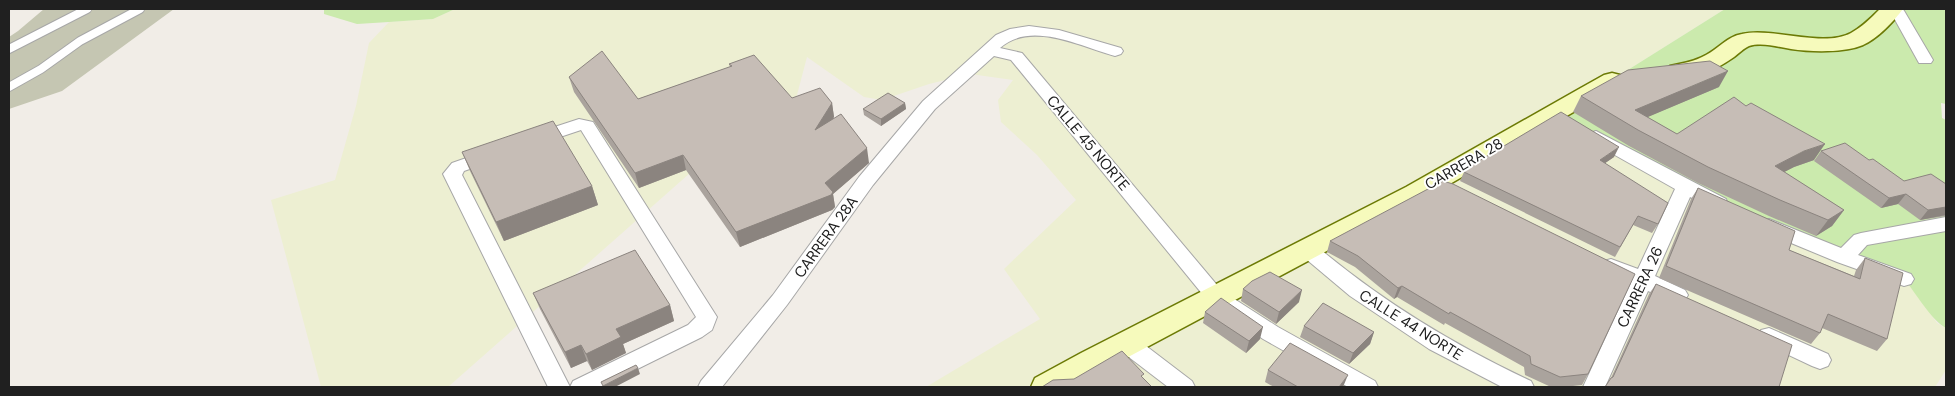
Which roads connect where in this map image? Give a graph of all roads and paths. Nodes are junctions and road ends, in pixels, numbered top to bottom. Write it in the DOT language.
graph roads {
  1 [pos="87,9"];
  2 [pos="140,9"];
  3 [pos="1894,9"];
  4 [pos="9,49"];
  5 [pos="1115,51"];
  6 [pos="984,55"];
  7 [pos="1925,60"];
  8 [pos="9,87"];
  9 [pos="1568,119"];
  10 [pos="1686,186"];
  11 [pos="1737,212"];
  12 [pos="1755,220"];
  13 [pos="1946,224"];
  14 [pos="1307,248"];
  15 [pos="1591,257"];
  16 [pos="1844,257"];
  17 [pos="1904,279"];
  18 [pos="1643,280"];
  19 [pos="1215,296"];
  20 [pos="1699,304"];
  21 [pos="1751,328"];
  22 [pos="1125,342"];
  23 [pos="1820,360"];
  24 [pos="1059,385"];
  25 [pos="559,387"];
  26 [pos="581,387"];
  27 [pos="709,387"];
  28 [pos="1184,387"];
  29 [pos="1366,387"];
  30 [pos="1523,387"];
  31 [pos="1594,387"];
  1 -- 4 [label="lane"];
  2 -- 8 [label="lane"];
  3 -- 7 [label="street"];
  3 -- 9 [label="street, CARRERA 28"];
  5 -- 6 [label="street"];
  6 -- 19 [label="street, CALLE 45 NORTE"];
  6 -- 27 [label="street, CARRERA 28A"];
  9 -- 10 [label="street"];
  9 -- 14 [label="street, CARRERA 28"];
  10 -- 11 [label="street"];
  10 -- 18 [label="street, CARRERA 26"];
  12 -- 16 [label="street"];
  13 -- 16 [label="street"];
  14 -- 19 [label="street, CARRERA 28"];
  14 -- 30 [label="street, CALLE 44 NORTE"];
  15 -- 18 [label="street"];
  16 -- 17 [label="street"];
  18 -- 20 [label="street"];
  18 -- 31 [label="street, CARRERA 26"];
  19 -- 22 [label="street, CARRERA 28"];
  19 -- 29 [label="street, CALLE 45 NORTE"];
  21 -- 23 [label="street"];
  22 -- 24 [label="street, CARRERA 28"];
  22 -- 28 [label="street"];
  25 -- 26 [label="street"];
}
